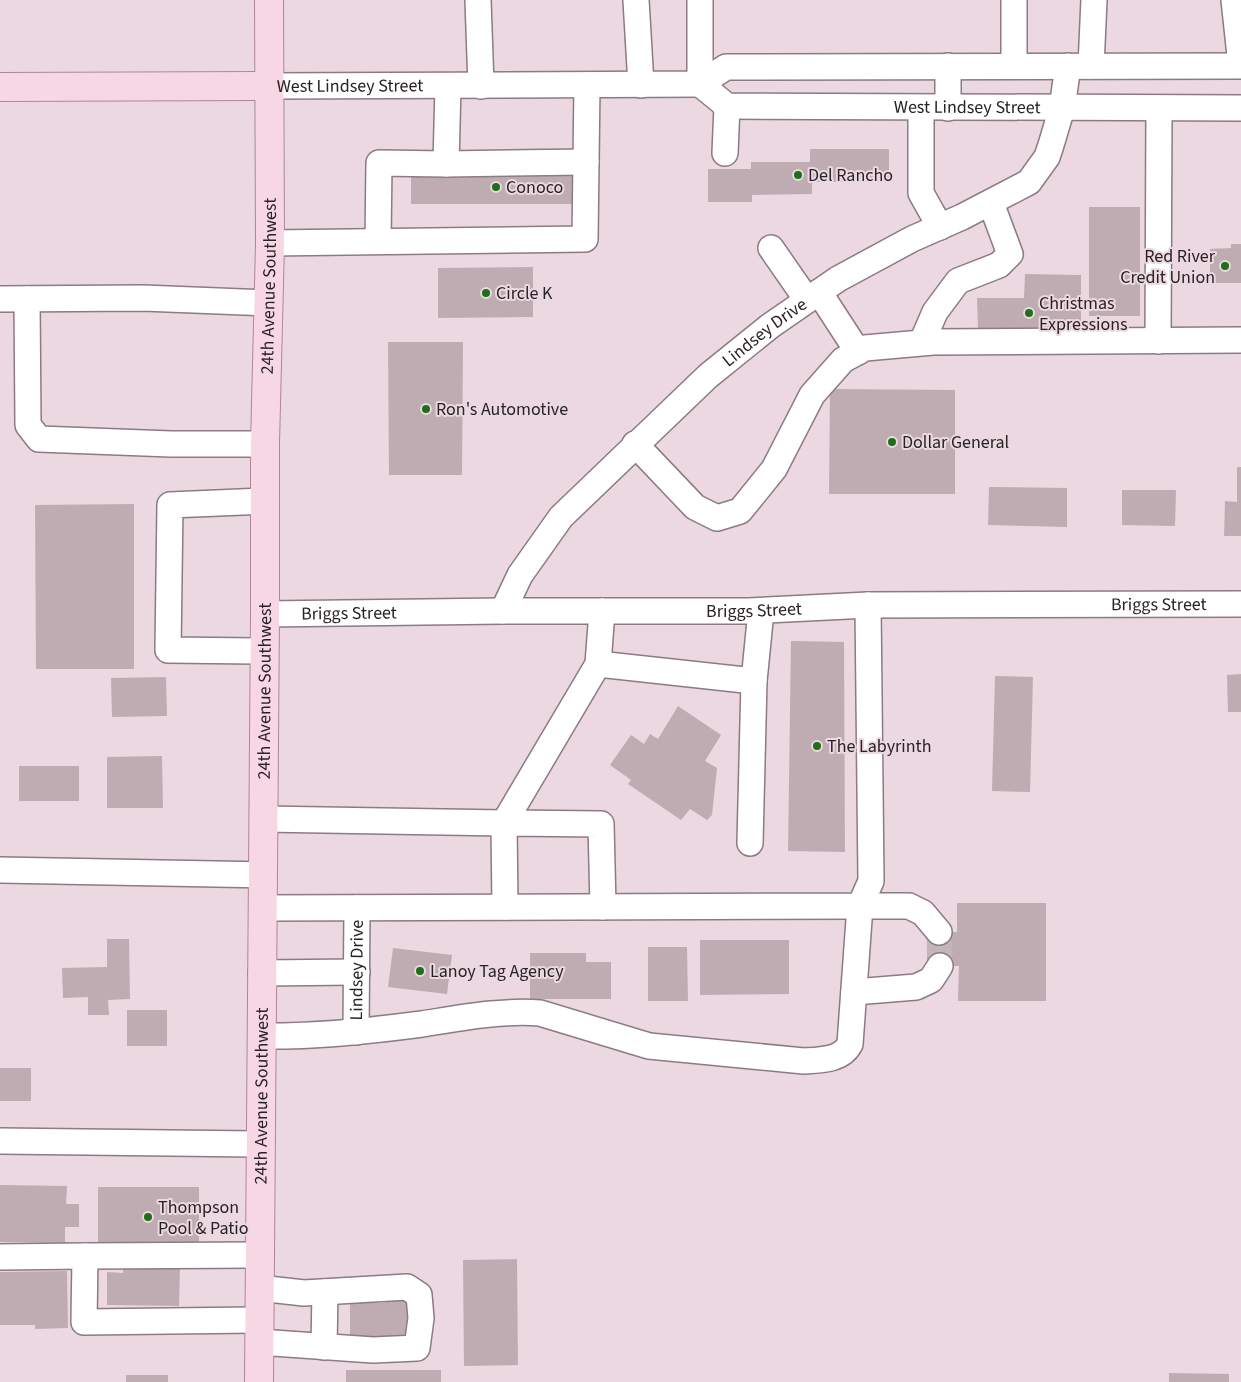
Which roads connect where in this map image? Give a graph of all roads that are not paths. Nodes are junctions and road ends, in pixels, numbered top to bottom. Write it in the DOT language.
graph roads {
  1 [pos="269,0"];
  2 [pos="478,0"];
  3 [pos="636,0"];
  4 [pos="700,0"];
  5 [pos="1014,0"];
  6 [pos="1094,0"];
  7 [pos="1234,0"];
  8 [pos="948,66"];
  9 [pos="1014,66"];
  10 [pos="1080,66"];
  11 [pos="1241,66"];
  12 [pos="700,84"];
  13 [pos="587,85"];
  14 [pos="641,85"];
  15 [pos="270,86"];
  16 [pos="448,86"];
  17 [pos="481,86"];
  18 [pos="0,87"];
  19 [pos="726,106"];
  20 [pos="921,108"];
  21 [pos="948,108"];
  22 [pos="1062,108"];
  23 [pos="1159,108"];
  24 [pos="1241,108"];
  25 [pos="726,153"];
  26 [pos="586,162"];
  27 [pos="446,164"];
  28 [pos="992,203"];
  29 [pos="940,227"];
  30 [pos="378,241"];
  31 [pos="270,243"];
  32 [pos="771,248"];
  33 [pos="813,296"];
  34 [pos="0,299"];
  35 [pos="27,299"];
  36 [pos="269,303"];
  37 [pos="1241,340"];
  38 [pos="1158,341"];
  39 [pos="922,342"];
  40 [pos="858,352"];
  41 [pos="265,444"];
  42 [pos="636,444"];
  43 [pos="265,501"];
  44 [pos="1241,604"];
  45 [pos="868,605"];
  46 [pos="503,611"];
  47 [pos="602,611"];
  48 [pos="760,611"];
  49 [pos="265,614"];
  50 [pos="265,651"];
  51 [pos="598,664"];
  52 [pos="754,681"];
  53 [pos="263,819"];
  54 [pos="504,823"];
  55 [pos="750,843"];
  56 [pos="0,870"];
  57 [pos="262,875"];
  58 [pos="860,906"];
  59 [pos="506,907"];
  60 [pos="602,907"];
  61 [pos="262,908"];
  62 [pos="358,908"];
  63 [pos="939,932"];
  64 [pos="940,966"];
  65 [pos="357,972"];
  66 [pos="261,973"];
  67 [pos="854,992"];
  68 [pos="356,1032"];
  69 [pos="262,1036"];
  70 [pos="0,1141"];
  71 [pos="261,1144"];
  72 [pos="259,1255"];
  73 [pos="85,1256"];
  74 [pos="0,1258"];
  75 [pos="259,1288"];
  76 [pos="325,1292"];
  77 [pos="259,1331"];
  78 [pos="324,1347"];
  79 [pos="259,1382"];
  1 -- 15 [label="main road, 24th Avenue Southwest"];
  2 -- 17 [label="street"];
  3 -- 14 [label="street"];
  4 -- 12 [label="street"];
  5 -- 9 [label="street"];
  6 -- 10 [label="street, Lindsey Drive"];
  7 -- 11 [label="street"];
  8 -- 9 [label="street"];
  8 -- 12 [label="street"];
  8 -- 21 [label="street"];
  9 -- 10 [label="street"];
  10 -- 11 [label="street"];
  10 -- 22 [label="street, Lindsey Drive"];
  12 -- 14 [label="street, West Lindsey Street"];
  12 -- 19 [label="street"];
  13 -- 14 [label="street, West Lindsey Street"];
  13 -- 17 [label="street, West Lindsey Street"];
  13 -- 26 [label="street"];
  15 -- 16 [label="street, West Lindsey Street"];
  15 -- 18 [label="main road, West Lindsey Street"];
  15 -- 31 [label="main road, 24th Avenue Southwest"];
  16 -- 17 [label="street, West Lindsey Street"];
  16 -- 27 [label="street"];
  19 -- 20 [label="street, West Lindsey Street"];
  19 -- 25 [label="street"];
  20 -- 21 [label="street, West Lindsey Street"];
  20 -- 29 [label="street"];
  21 -- 22 [label="street, West Lindsey Street"];
  22 -- 23 [label="street, West Lindsey Street"];
  22 -- 28 [label="street, Lindsey Drive"];
  23 -- 24 [label="street, West Lindsey Street"];
  23 -- 38 [label="street"];
  26 -- 27 [label="street"];
  26 -- 30 [label="street"];
  27 -- 30 [label="street"];
  28 -- 29 [label="street, Lindsey Drive"];
  28 -- 39 [label="street"];
  29 -- 33 [label="street, Lindsey Drive"];
  30 -- 31 [label="street"];
  31 -- 36 [label="main road, 24th Avenue Southwest"];
  32 -- 33 [label="street"];
  33 -- 40 [label="street"];
  33 -- 42 [label="street, Lindsey Drive"];
  34 -- 35 [label="street"];
  35 -- 36 [label="street"];
  35 -- 41 [label="street"];
  36 -- 41 [label="main road, 24th Avenue Southwest"];
  37 -- 38 [label="street"];
  38 -- 39 [label="street"];
  39 -- 40 [label="street"];
  40 -- 42 [label="street"];
  41 -- 43 [label="main road, 24th Avenue Southwest"];
  42 -- 46 [label="street, Lindsey Drive"];
  43 -- 49 [label="main road, 24th Avenue Southwest"];
  43 -- 50 [label="street"];
  44 -- 45 [label="street, Briggs Street"];
  45 -- 48 [label="street, Briggs Street"];
  45 -- 58 [label="street"];
  46 -- 47 [label="street, Briggs Street"];
  46 -- 49 [label="street, Briggs Street"];
  47 -- 48 [label="street, Briggs Street"];
  47 -- 51 [label="street"];
  48 -- 52 [label="street"];
  49 -- 50 [label="main road, 24th Avenue Southwest"];
  50 -- 53 [label="main road, 24th Avenue Southwest"];
  51 -- 52 [label="street"];
  51 -- 54 [label="street"];
  52 -- 55 [label="street"];
  53 -- 54 [label="street"];
  53 -- 57 [label="main road, 24th Avenue Southwest"];
  54 -- 59 [label="street"];
  54 -- 60 [label="street"];
  56 -- 57 [label="street"];
  57 -- 61 [label="main road, 24th Avenue Southwest"];
  58 -- 60 [label="street"];
  58 -- 63 [label="street"];
  58 -- 67 [label="street"];
  59 -- 60 [label="street"];
  59 -- 62 [label="street"];
  61 -- 62 [label="street"];
  61 -- 66 [label="main road, 24th Avenue Southwest"];
  62 -- 65 [label="street, Lindsey Drive"];
  64 -- 67 [label="street"];
  65 -- 66 [label="street"];
  65 -- 68 [label="street, Lindsey Drive"];
  66 -- 69 [label="main road, 24th Avenue Southwest"];
  67 -- 68 [label="street"];
  68 -- 69 [label="street"];
  69 -- 71 [label="main road, 24th Avenue Southwest"];
  70 -- 71 [label="street"];
  71 -- 72 [label="main road, 24th Avenue Southwest"];
  72 -- 73 [label="street"];
  72 -- 75 [label="main road, 24th Avenue Southwest"];
  73 -- 74 [label="street"];
  73 -- 77 [label="street"];
  75 -- 76 [label="street"];
  75 -- 77 [label="main road, 24th Avenue Southwest"];
  76 -- 78 [label="street"];
  76 -- 78 [label="street"];
  77 -- 78 [label="street"];
  77 -- 79 [label="main road, 24th Avenue Southwest"];
}
